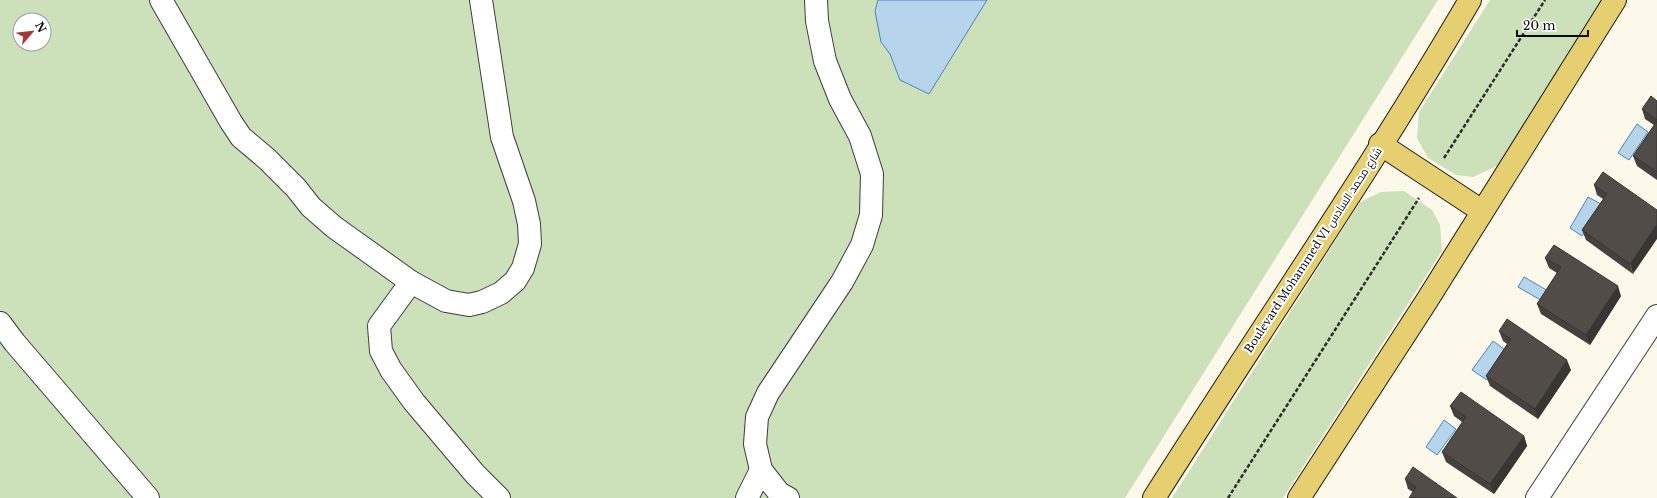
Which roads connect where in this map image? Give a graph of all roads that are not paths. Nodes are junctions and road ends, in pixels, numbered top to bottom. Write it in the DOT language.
graph roads {
  1 [pos="161,0"];
  2 [pos="481,0"];
  3 [pos="816,0"];
  4 [pos="1470,0"];
  5 [pos="1615,0"];
  6 [pos="1380,144"];
  7 [pos="1482,211"];
  8 [pos="411,282"];
  9 [pos="1657,316"];
  10 [pos="0,323"];
  11 [pos="761,470"];
  12 [pos="148,498"];
  13 [pos="499,498"];
  14 [pos="747,498"];
  15 [pos="788,498"];
  16 [pos="1154,498"];
  17 [pos="1299,498"];
  18 [pos="1537,498"];
  1 -- 8 [label="street"];
  2 -- 8 [label="street"];
  3 -- 11 [label="street"];
  4 -- 6 [label="main road, Boulevard Mohammed VI شارع محمد السادس"];
  5 -- 7 [label="main road"];
  6 -- 7 [label="main road"];
  6 -- 16 [label="main road, Boulevard Mohammed VI شارع محمد السادس"];
  7 -- 17 [label="main road"];
  8 -- 13 [label="street"];
  9 -- 18 [label="street"];
  10 -- 12 [label="street"];
  11 -- 14 [label="street"];
  11 -- 15 [label="street"];
}
